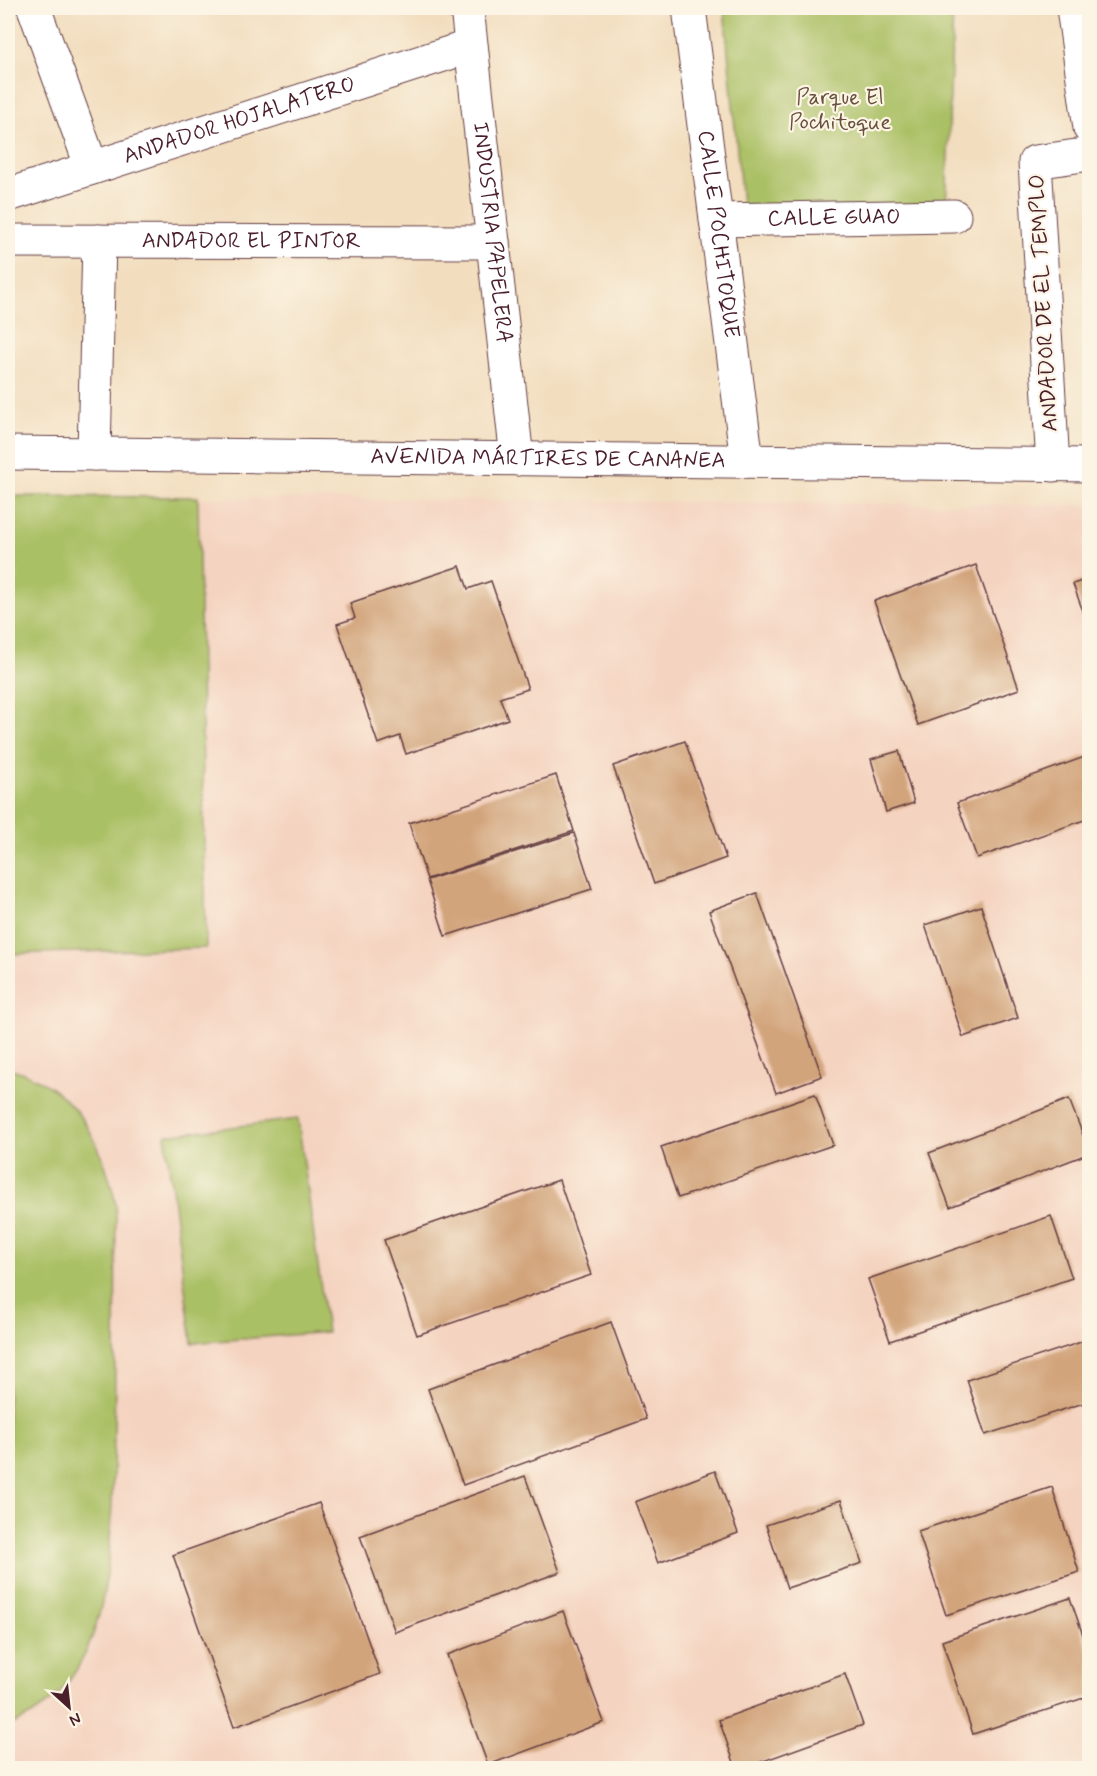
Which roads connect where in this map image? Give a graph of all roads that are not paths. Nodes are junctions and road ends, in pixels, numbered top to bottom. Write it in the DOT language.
graph roads {
  1 [pos="34,8"];
  2 [pos="467,8"];
  3 [pos="689,8"];
  4 [pos="1073,8"];
  5 [pos="471,46"];
  6 [pos="1089,128"];
  7 [pos="1089,154"];
  8 [pos="92,168"];
  9 [pos="8,195"];
  10 [pos="954,216"];
  11 [pos="716,220"];
  12 [pos="8,241"];
  13 [pos="99,241"];
  14 [pos="493,242"];
  15 [pos="8,453"];
  16 [pos="94,454"];
  17 [pos="517,459"];
  18 [pos="747,461"];
  19 [pos="1053,465"];
  20 [pos="1089,465"];
  1 -- 8 [label="street"];
  2 -- 5 [label="street, INDUSTRIA PAPELERA"];
  3 -- 11 [label="street, CALLE POCHITOQUE"];
  4 -- 6 [label="street"];
  5 -- 8 [label="street, ANDADOR HOJALATERO"];
  5 -- 14 [label="street, INDUSTRIA PAPELERA"];
  7 -- 19 [label="street, ANDADOR DE EL TEMPLO"];
  8 -- 9 [label="street, ANDADOR HOJALATERO"];
  10 -- 11 [label="street, CALLE GUAO"];
  11 -- 18 [label="street, CALLE POCHITOQUE"];
  12 -- 13 [label="street, ANDADOR EL PINTOR"];
  13 -- 14 [label="street, ANDADOR EL PINTOR"];
  13 -- 16 [label="street"];
  14 -- 17 [label="street, INDUSTRIA PAPELERA"];
  15 -- 16 [label="street, AVENIDA MÁRTIRES DE CANANEA"];
  16 -- 17 [label="street, AVENIDA MÁRTIRES DE CANANEA"];
  17 -- 18 [label="street, AVENIDA MÁRTIRES DE CANANEA"];
  18 -- 19 [label="street, AVENIDA MÁRTIRES DE CANANEA"];
  19 -- 20 [label="street, AVENIDA MÁRTIRES DE CANANEA"];
}
